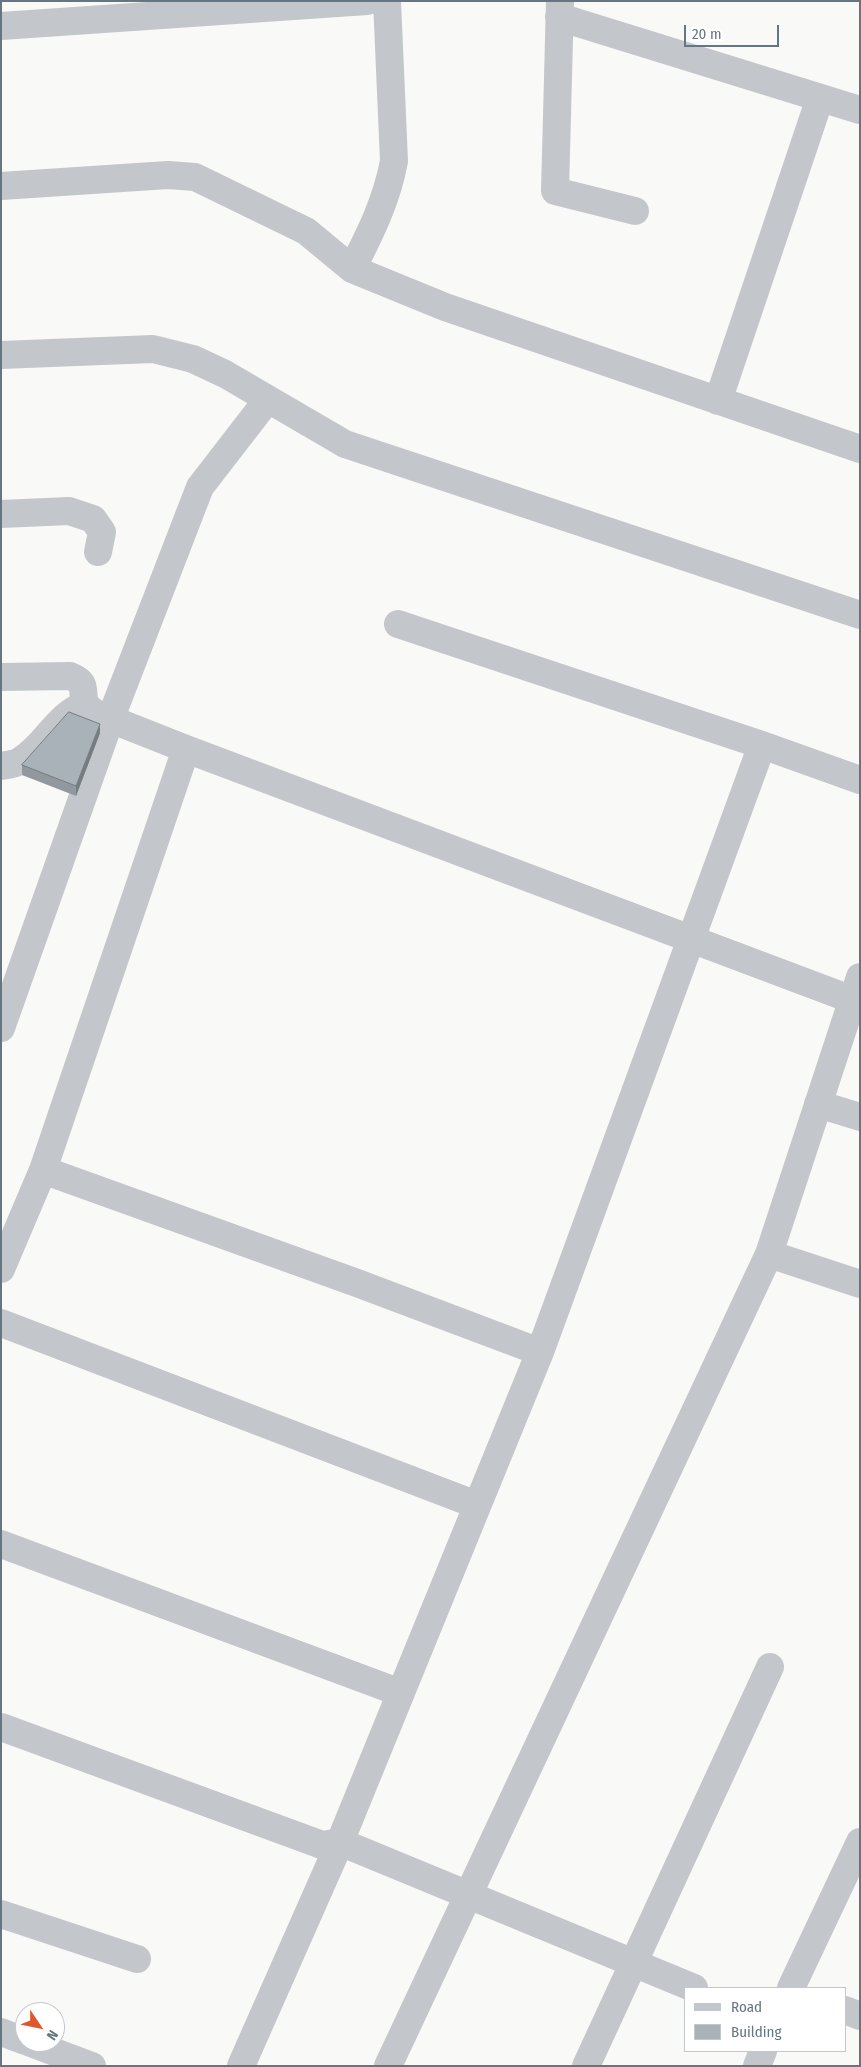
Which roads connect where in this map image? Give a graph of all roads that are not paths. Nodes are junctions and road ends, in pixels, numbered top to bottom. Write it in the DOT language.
graph roads {
  1 [pos="367,1"];
  2 [pos="387,1"];
  3 [pos="559,9"];
  4 [pos="1,26"];
  5 [pos="820,98"];
  6 [pos="860,110"];
  7 [pos="1,186"];
  8 [pos="636,211"];
  9 [pos="352,269"];
  10 [pos="1,354"];
  11 [pos="268,399"];
  12 [pos="718,401"];
  13 [pos="860,449"];
  14 [pos="1,514"];
  15 [pos="98,552"];
  16 [pos="860,615"];
  17 [pos="398,624"];
  18 [pos="1,678"];
  19 [pos="84,705"];
  20 [pos="110,720"];
  21 [pos="762,746"];
  22 [pos="186,750"];
  23 [pos="1,766"];
  24 [pos="860,780"];
  25 [pos="692,940"];
  26 [pos="856,989"];
  27 [pos="1,1028"];
  28 [pos="818,1104"];
  29 [pos="860,1117"];
  30 [pos="43,1170"];
  31 [pos="769,1254"];
  32 [pos="1,1269"];
  33 [pos="860,1284"];
  34 [pos="1,1323"];
  35 [pos="540,1352"];
  36 [pos="477,1505"];
  37 [pos="1,1544"];
  38 [pos="770,1668"];
  39 [pos="401,1693"];
  40 [pos="1,1727"];
  41 [pos="340,1842"];
  42 [pos="860,1842"];
  43 [pos="468,1896"];
  44 [pos="1,1914"];
  45 [pos="137,1959"];
  46 [pos="634,1963"];
  47 [pos="692,1987"];
  48 [pos="792,1987"];
  49 [pos="846,2010"];
  50 [pos="860,2016"];
  51 [pos="1,2032"];
  52 [pos="15,2037"];
  53 [pos="55,2052"];
  54 [pos="763,2052"];
  55 [pos="92,2066"];
  56 [pos="241,2066"];
  57 [pos="388,2066"];
  58 [pos="586,2066"];
  59 [pos="757,2066"];
  1 -- 4 [label="street"];
  2 -- 9 [label="street"];
  3 -- 5 [label="street"];
  3 -- 8 [label="street"];
  5 -- 6 [label="street"];
  5 -- 12 [label="street"];
  7 -- 9 [label="street"];
  9 -- 12 [label="street"];
  10 -- 11 [label="street"];
  11 -- 16 [label="street"];
  11 -- 20 [label="street"];
  12 -- 13 [label="street"];
  14 -- 15 [label="street"];
  17 -- 21 [label="street"];
  18 -- 19 [label="street"];
  19 -- 20 [label="street"];
  19 -- 23 [label="street"];
  20 -- 22 [label="street"];
  20 -- 27 [label="street"];
  21 -- 24 [label="street"];
  21 -- 25 [label="street"];
  22 -- 25 [label="street"];
  22 -- 30 [label="street"];
  25 -- 26 [label="street"];
  25 -- 35 [label="street"];
  26 -- 28 [label="street"];
  28 -- 29 [label="street"];
  28 -- 31 [label="street"];
  30 -- 32 [label="street"];
  30 -- 35 [label="street"];
  31 -- 33 [label="street"];
  31 -- 43 [label="street"];
  34 -- 36 [label="street"];
  35 -- 36 [label="street"];
  36 -- 39 [label="street"];
  37 -- 39 [label="street"];
  38 -- 46 [label="street"];
  39 -- 41 [label="street"];
  40 -- 41 [label="street"];
  41 -- 43 [label="street"];
  41 -- 56 [label="street"];
  42 -- 48 [label="street"];
  43 -- 46 [label="street"];
  43 -- 57 [label="street"];
  44 -- 45 [label="street"];
  46 -- 47 [label="street"];
  46 -- 58 [label="street"];
  49 -- 50 [label="street"];
  51 -- 52 [label="street"];
  53 -- 55 [label="street"];
  54 -- 59 [label="street"];
}
